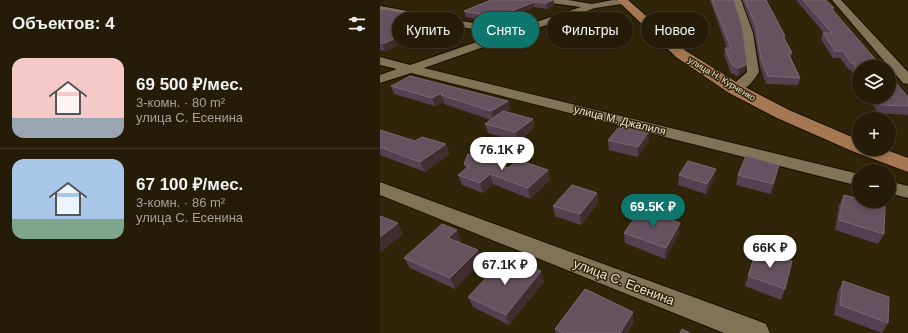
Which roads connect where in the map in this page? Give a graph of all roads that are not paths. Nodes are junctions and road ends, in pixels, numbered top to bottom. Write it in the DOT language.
graph roads {
  1 [pos="552,0"];
  2 [pos="622,0"];
  3 [pos="737,0"];
  4 [pos="836,0"];
  5 [pos="399,4"];
  6 [pos="593,6"];
  7 [pos="382,10"];
  8 [pos="539,24"];
  9 [pos="472,26"];
  10 [pos="472,47"];
  11 [pos="380,61"];
  12 [pos="412,68"];
  13 [pos="380,79"];
  14 [pos="908,80"];
  15 [pos="735,89"];
  16 [pos="852,144"];
  17 [pos="882,156"];
  18 [pos="908,166"];
  19 [pos="852,178"];
  20 [pos="380,188"];
  21 [pos="896,189"];
  22 [pos="908,192"];
  23 [pos="756,333"];
  1 -- 6 [label="street"];
  2 -- 6 [label="street"];
  2 -- 15 [label="main road, улица Н. Курченко"];
  3 -- 15 [label="street"];
  4 -- 14 [label="street"];
  5 -- 7 [label="street"];
  6 -- 8 [label="street"];
  7 -- 9 [label="street"];
  10 -- 12 [label="street"];
  11 -- 12 [label="street, улица М. Джалиля"];
  12 -- 13 [label="street"];
  12 -- 19 [label="street, улица М. Джалиля"];
  15 -- 16 [label="main road, улица Н. Курченко"];
  17 -- 18 [label="main road"];
  20 -- 23 [label="street, улица С. Есенина"];
  21 -- 22 [label="street"];
}
